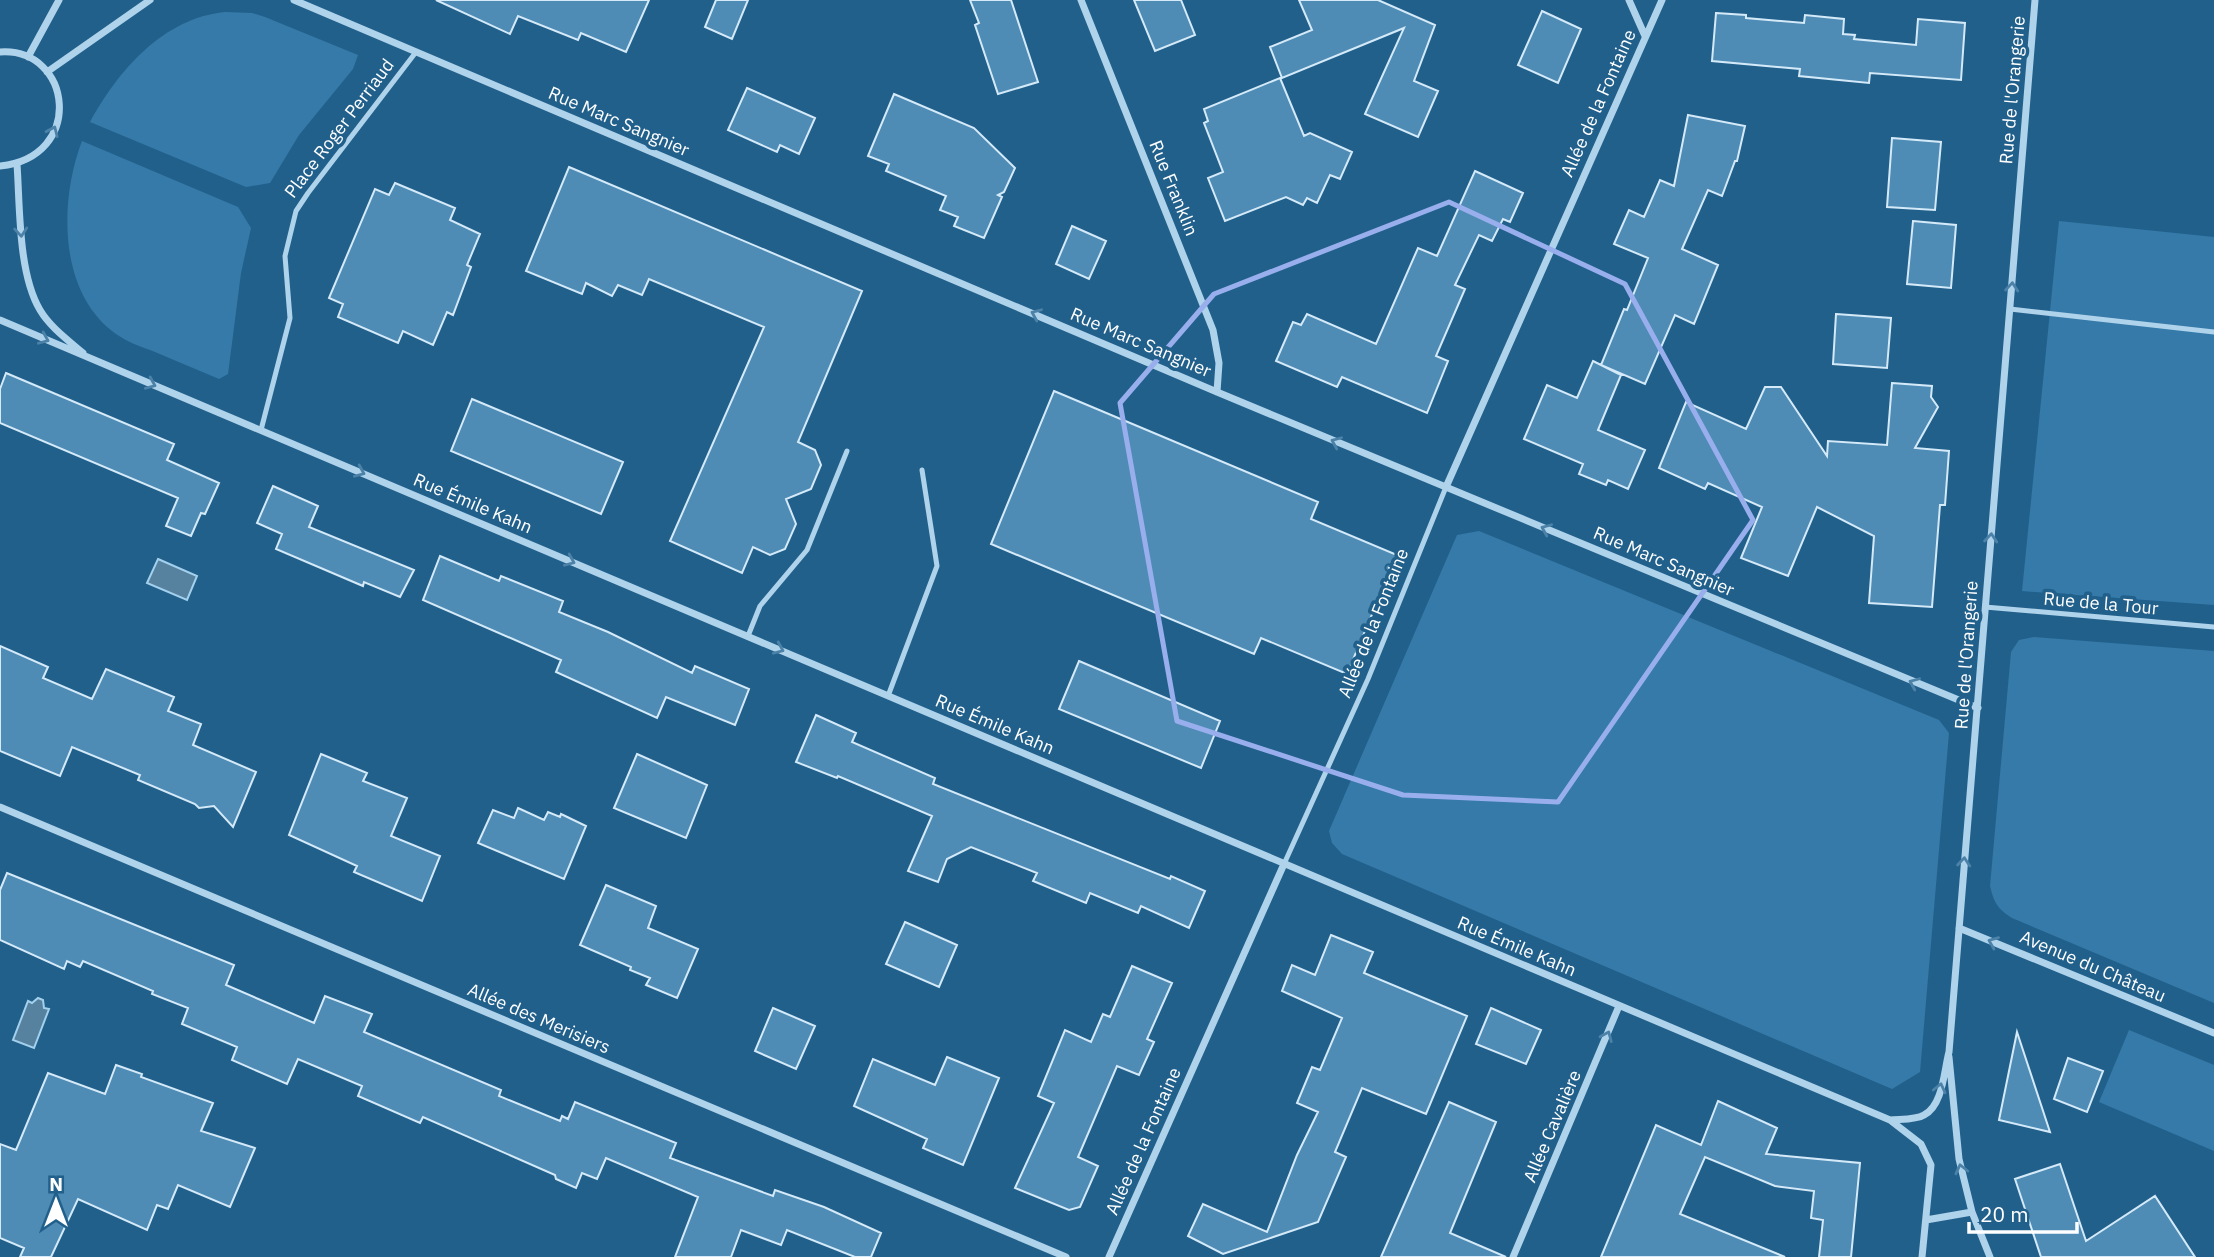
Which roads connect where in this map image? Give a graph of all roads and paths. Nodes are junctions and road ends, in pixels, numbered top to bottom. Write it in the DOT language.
graph roads {
  1 [pos="59,0"];
  2 [pos="150,0"];
  3 [pos="294,0"];
  4 [pos="1081,0"];
  5 [pos="1629,0"];
  6 [pos="1662,0"];
  7 [pos="2035,0"];
  8 [pos="1645,36"];
  9 [pos="0,52"];
  10 [pos="416,52"];
  11 [pos="28,57"];
  12 [pos="47,72"];
  13 [pos="17,164"];
  14 [pos="0,166"];
  15 [pos="2010,309"];
  16 [pos="0,320"];
  17 [pos="2214,332"];
  18 [pos="88,357"];
  19 [pos="1217,392"];
  20 [pos="261,430"];
  21 [pos="847,451"];
  22 [pos="922,470"];
  23 [pos="1446,487"];
  24 [pos="1985,607"];
  25 [pos="2214,627"];
  26 [pos="748,636"];
  27 [pos="888,696"];
  28 [pos="1978,708"];
  29 [pos="0,807"];
  30 [pos="1284,864"];
  31 [pos="1959,928"];
  32 [pos="1619,1006"];
  33 [pos="2214,1033"];
  34 [pos="1948,1052"];
  35 [pos="1890,1120"];
  36 [pos="1972,1212"];
  37 [pos="1926,1220"];
  38 [pos="1066,1257"];
  39 [pos="1109,1257"];
  40 [pos="1513,1257"];
  41 [pos="1922,1257"];
  42 [pos="1990,1257"];
  1 -- 11 [label="street"];
  2 -- 12 [label="street"];
  3 -- 10 [label="street, Rue Marc Sangnier"];
  4 -- 19 [label="street, Rue Franklin"];
  5 -- 8 [label="street"];
  6 -- 8 [label="street, Allée de la Fontaine"];
  15 -- 7 [label="street, Rue de l'Orangerie, one-way"];
  8 -- 23 [label="street, Allée de la Fontaine"];
  9 -- 11 [label="street"];
  19 -- 10 [label="street, Rue Marc Sangnier, one-way"];
  10 -- 20 [label="lane, Place Roger Perriaud"];
  11 -- 12 [label="street"];
  13 -- 12 [label="street, one-way"];
  13 -- 14 [label="street"];
  13 -- 18 [label="street, Rue Émile Kahn, one-way"];
  15 -- 17 [label="lane"];
  24 -- 15 [label="street, Rue de l'Orangerie, one-way"];
  16 -- 18 [label="street, Rue Émile Kahn, one-way"];
  18 -- 20 [label="street, Rue Émile Kahn, one-way"];
  23 -- 19 [label="street, Rue Marc Sangnier, one-way"];
  20 -- 26 [label="street, Rue Émile Kahn, one-way"];
  21 -- 26 [label="lane"];
  22 -- 27 [label="lane"];
  28 -- 23 [label="street, Rue Marc Sangnier, one-way"];
  23 -- 30 [label="lane, Allée de la Fontaine"];
  24 -- 25 [label="lane, Rue de la Tour"];
  24 -- 28 [label="street, Rue de l'Orangerie"];
  26 -- 27 [label="street, Rue Émile Kahn, one-way"];
  27 -- 30 [label="street, Rue Émile Kahn"];
  31 -- 28 [label="street, Rue de l'Orangerie, one-way"];
  29 -- 38 [label="street, Allée des Merisiers"];
  30 -- 32 [label="street, Rue Émile Kahn"];
  30 -- 39 [label="street, Allée de la Fontaine"];
  33 -- 31 [label="street, Avenue du Château, one-way"];
  31 -- 34 [label="street, Rue de l'Orangerie"];
  32 -- 35 [label="street, Rue Émile Kahn"];
  40 -- 32 [label="street, Allée Cavalière, one-way"];
  35 -- 34 [label="street, Rue de l'Orangerie, one-way"];
  36 -- 34 [label="street, one-way"];
  35 -- 37 [label="street"];
  36 -- 37 [label="street"];
  36 -- 42 [label="street"];
  37 -- 41 [label="street"];
}
